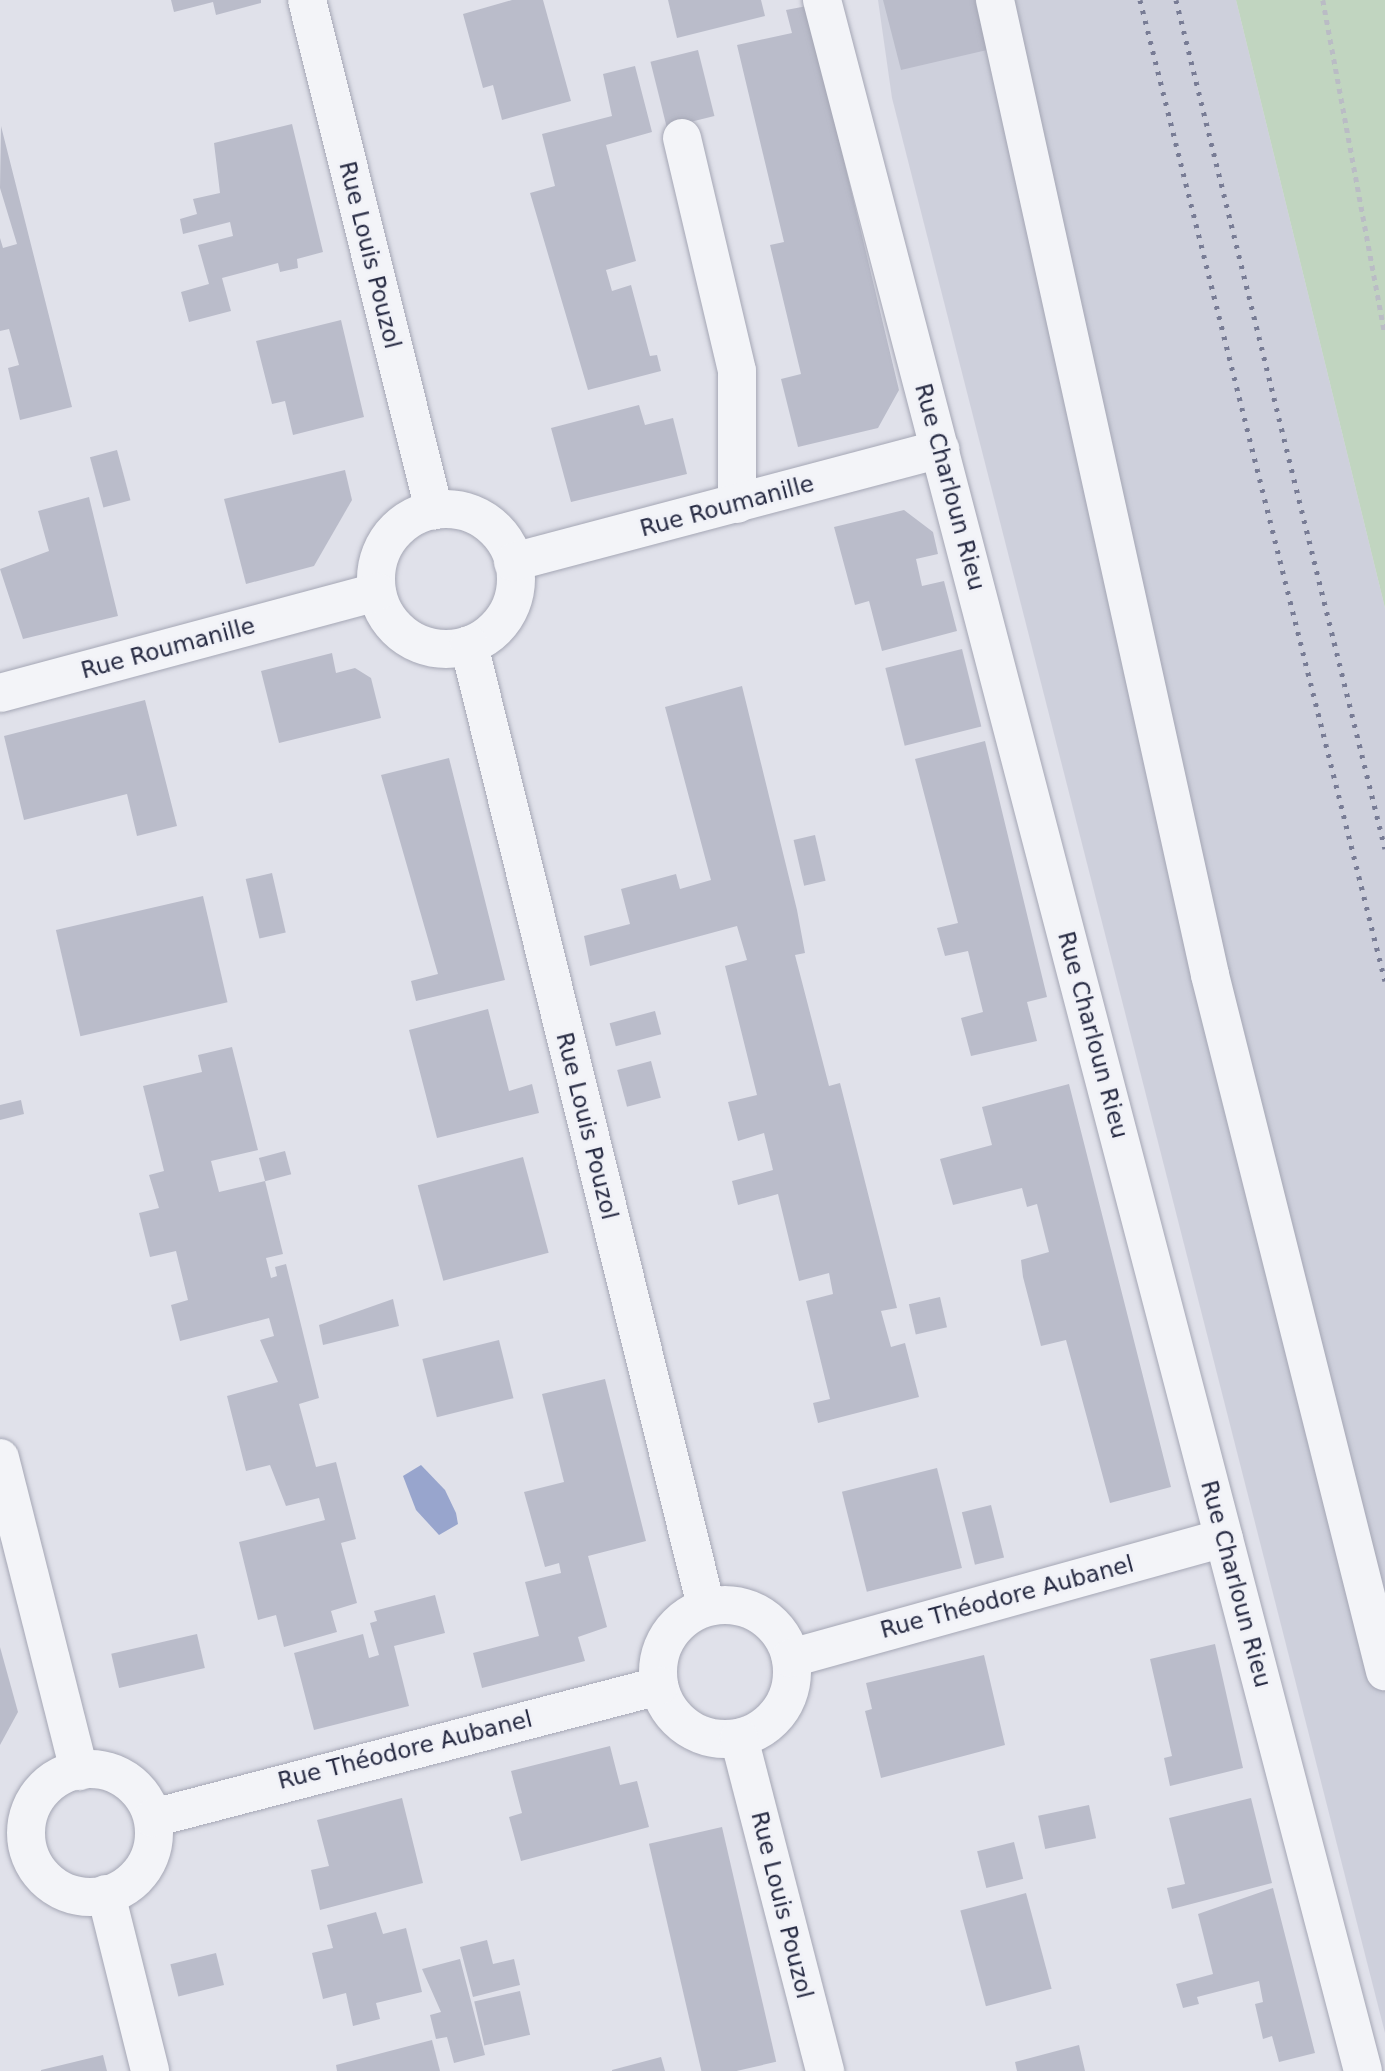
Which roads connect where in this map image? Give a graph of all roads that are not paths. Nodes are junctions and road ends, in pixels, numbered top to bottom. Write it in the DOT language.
graph roads {
  1 [pos="307,0"];
  2 [pos="822,0"];
  3 [pos="995,0"];
  4 [pos="682,138"];
  5 [pos="940,449"];
  6 [pos="737,504"];
  7 [pos="434,510"];
  8 [pos="513,562"];
  9 [pos="377,592"];
  10 [pos="469,646"];
  11 [pos="0,693"];
  12 [pos="0,1458"];
  13 [pos="1224,1538"];
  14 [pos="706,1606"];
  15 [pos="790,1658"];
  16 [pos="1385,1671"];
  17 [pos="659,1686"];
  18 [pos="740,1738"];
  19 [pos="79,1771"];
  20 [pos="153,1818"];
  21 [pos="14,1848"];
  22 [pos="106,1894"];
  23 [pos="150,2071"];
  24 [pos="825,2071"];
  25 [pos="1363,2071"];
  1 -- 7 [label="street, Rue Louis Pouzol"];
  2 -- 5 [label="street, Rue Charloun Rieu"];
  3 -- 16 [label="street"];
  4 -- 6 [label="street"];
  5 -- 6 [label="street, Rue Roumanille"];
  5 -- 13 [label="street, Rue Charloun Rieu"];
  6 -- 8 [label="street, Rue Roumanille"];
  7 -- 8 [label="street"];
  7 -- 9 [label="street"];
  8 -- 10 [label="street"];
  9 -- 10 [label="street"];
  9 -- 11 [label="street, Rue Roumanille"];
  10 -- 14 [label="street, Rue Louis Pouzol"];
  12 -- 19 [label="street"];
  13 -- 15 [label="street, Rue Théodore Aubanel"];
  13 -- 25 [label="street, Rue Charloun Rieu"];
  14 -- 15 [label="street"];
  14 -- 17 [label="street"];
  15 -- 18 [label="street"];
  17 -- 18 [label="street"];
  17 -- 20 [label="street, Rue Théodore Aubanel"];
  18 -- 24 [label="street, Rue Louis Pouzol"];
  19 -- 20 [label="street"];
  19 -- 21 [label="street"];
  20 -- 22 [label="street"];
  21 -- 22 [label="street"];
  22 -- 23 [label="street"];
}
